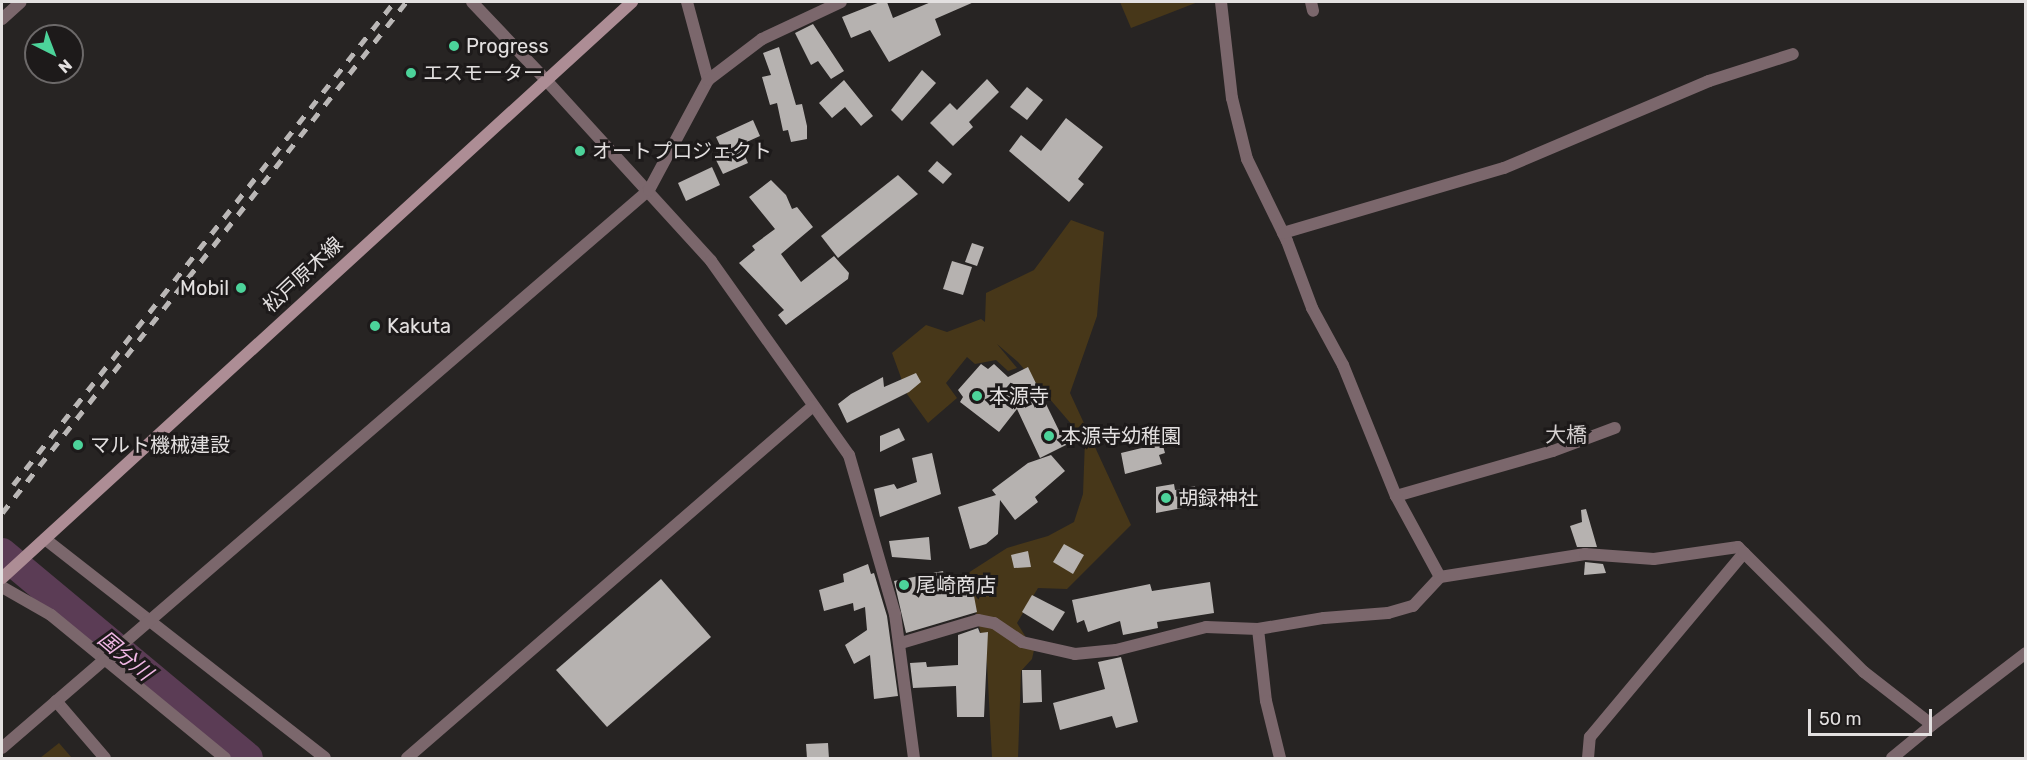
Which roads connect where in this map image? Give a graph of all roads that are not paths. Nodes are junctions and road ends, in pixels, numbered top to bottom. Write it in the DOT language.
graph roads {
  1 [pos="21,2"];
  2 [pos="472,2"];
  3 [pos="632,2"];
  4 [pos="687,2"];
  5 [pos="841,2"];
  6 [pos="1221,2"];
  7 [pos="2,19"];
  8 [pos="1793,54"];
  9 [pos="545,79"];
  10 [pos="708,80"];
  11 [pos="649,190"];
  12 [pos="1283,233"];
  13 [pos="813,406"];
  14 [pos="1615,428"];
  15 [pos="1396,496"];
  16 [pos="45,538"];
  17 [pos="1744,553"];
  18 [pos="1440,577"];
  19 [pos="2,578"];
  20 [pos="2,587"];
  21 [pos="149,620"];
  22 [pos="1258,629"];
  23 [pos="901,643"];
  24 [pos="2025,653"];
  25 [pos="103,660"];
  26 [pos="56,701"];
  27 [pos="1932,725"];
  28 [pos="2,748"];
  29 [pos="105,759"];
  30 [pos="225,759"];
  31 [pos="325,759"];
  32 [pos="407,759"];
  33 [pos="914,759"];
  34 [pos="1280,759"];
  35 [pos="1588,759"];
  36 [pos="1892,759"];
  1 -- 7 [label="street"];
  2 -- 9 [label="street"];
  3 -- 9 [label="main road, 松戸原木線"];
  4 -- 10 [label="street"];
  5 -- 10 [label="street"];
  6 -- 12 [label="street"];
  8 -- 12 [label="street"];
  9 -- 11 [label="street"];
  9 -- 16 [label="main road, 松戸原木線"];
  10 -- 11 [label="street"];
  11 -- 13 [label="street"];
  11 -- 21 [label="street"];
  12 -- 15 [label="street"];
  13 -- 23 [label="street"];
  13 -- 32 [label="street"];
  14 -- 15 [label="street"];
  15 -- 18 [label="street"];
  16 -- 19 [label="main road, 松戸原木線"];
  16 -- 21 [label="street"];
  17 -- 18 [label="street"];
  17 -- 27 [label="street"];
  17 -- 35 [label="street"];
  18 -- 22 [label="street"];
  20 -- 25 [label="street"];
  21 -- 25 [label="street"];
  21 -- 31 [label="street"];
  22 -- 23 [label="street"];
  22 -- 34 [label="street"];
  23 -- 33 [label="street"];
  24 -- 27 [label="street"];
  25 -- 26 [label="street"];
  25 -- 30 [label="street"];
  26 -- 28 [label="street"];
  26 -- 29 [label="street"];
  27 -- 36 [label="street"];
}
